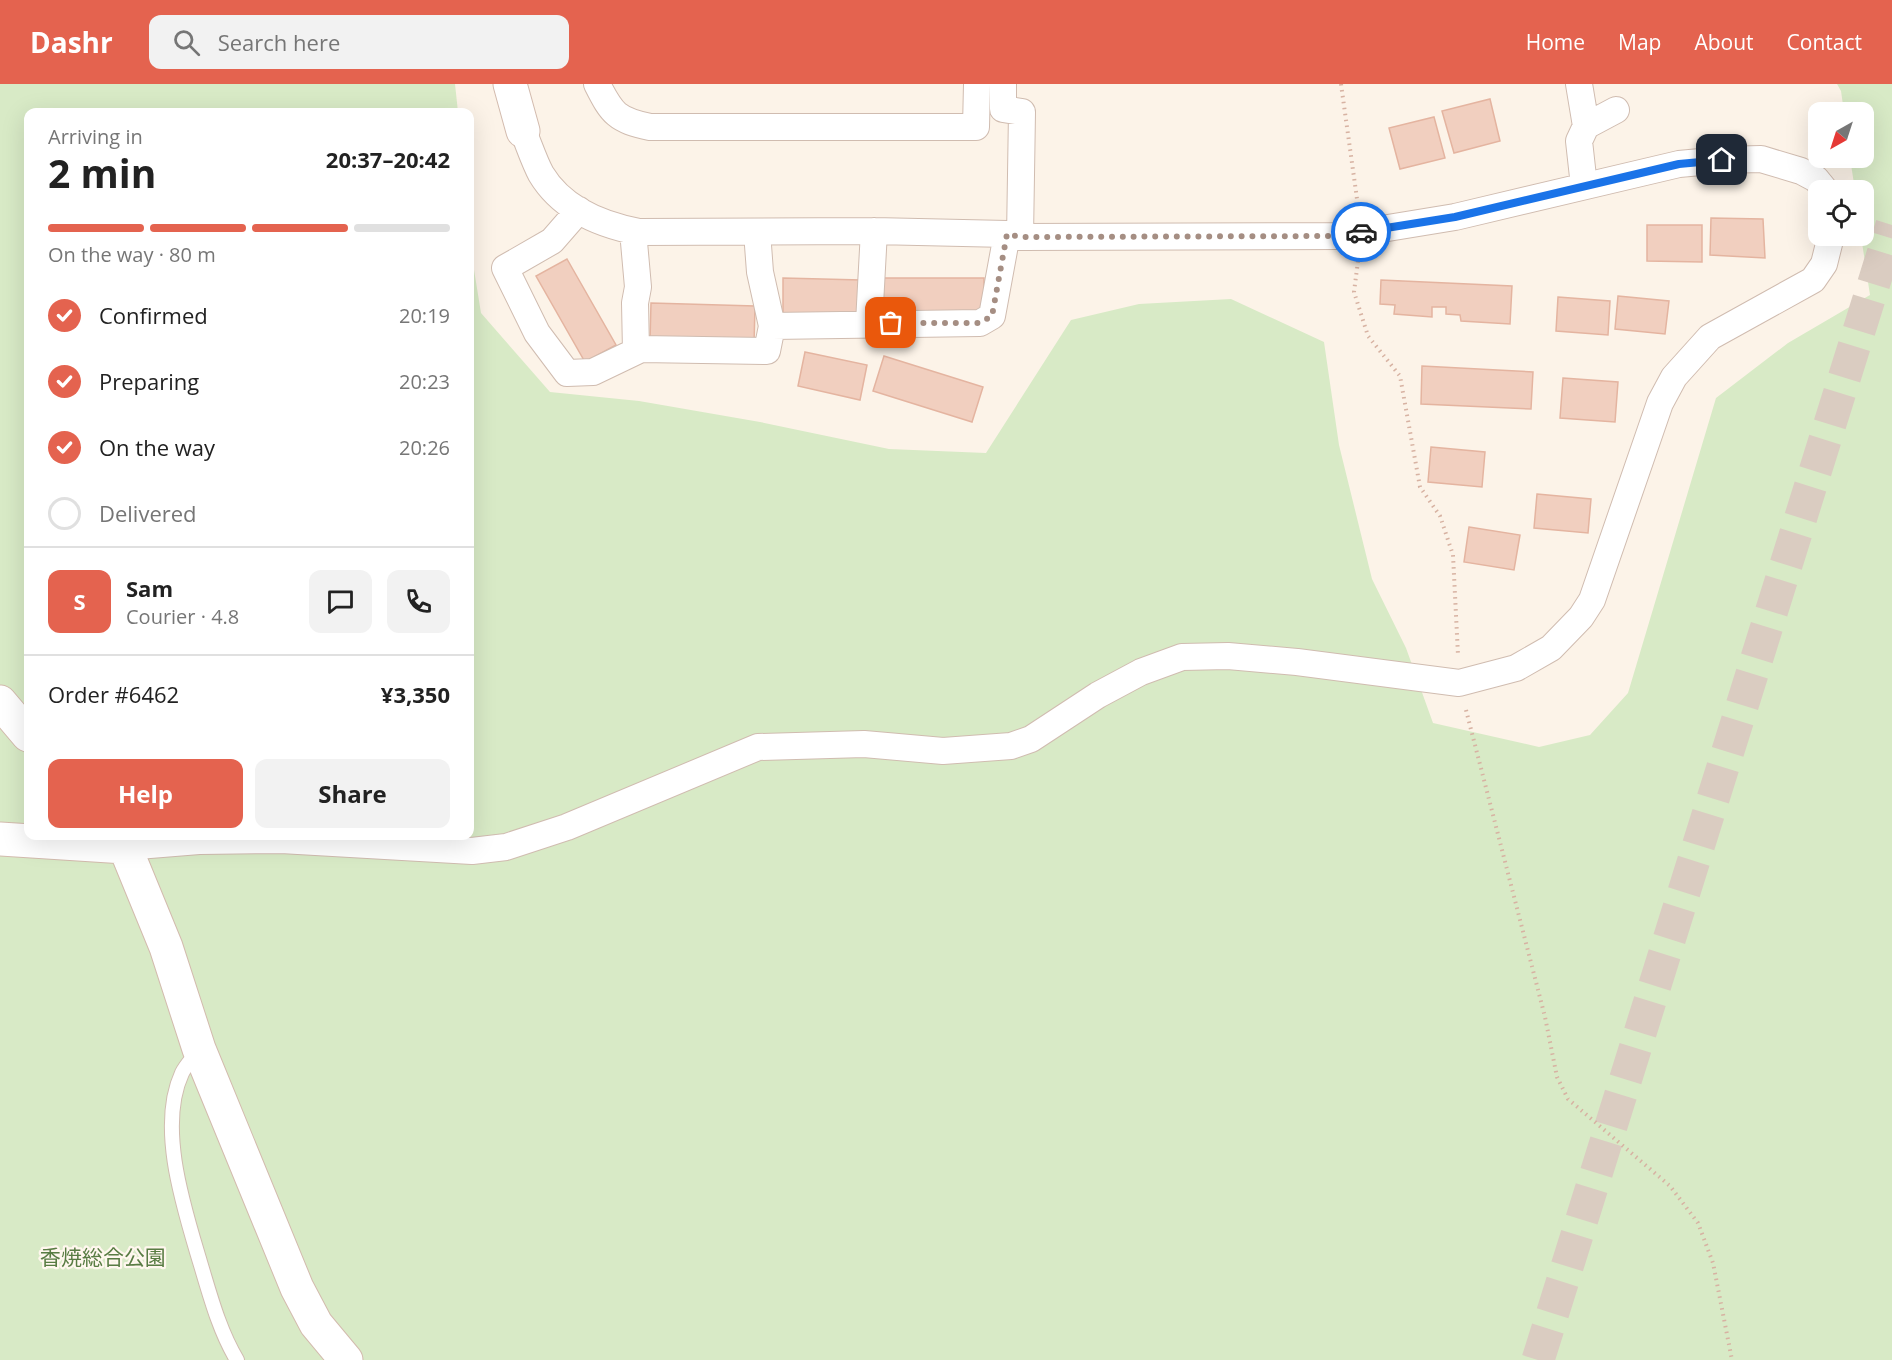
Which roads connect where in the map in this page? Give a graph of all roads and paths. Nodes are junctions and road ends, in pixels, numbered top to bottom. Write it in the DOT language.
graph roads {
  1 [pos="510,84"];
  2 [pos="597,84"];
  3 [pos="977,84"];
  4 [pos="1003,84"];
  5 [pos="1341,84"];
  6 [pos="1579,84"];
  7 [pos="1616,110"];
  8 [pos="1586,126"];
  9 [pos="523,131"];
  10 [pos="1817,180"];
  11 [pos="1584,186"];
  12 [pos="579,210"];
  13 [pos="633,231"];
  14 [pos="874,231"];
  15 [pos="758,232"];
  16 [pos="1361,232"];
  17 [pos="1014,236"];
  18 [pos="1828,246"];
  19 [pos="869,323"];
  20 [pos="772,326"];
  21 [pos="636,351"];
  22 [pos="1459,683"];
  23 [pos="0,702"];
  24 [pos="24,730"];
  25 [pos="0,839"];
  26 [pos="24,839"];
  27 [pos="60,840"];
  28 [pos="120,841"];
  29 [pos="200,1049"];
  30 [pos="237,1360"];
  31 [pos="346,1360"];
  32 [pos="1732,1360"];
  1 -- 9 [label="street"];
  2 -- 3 [label="street"];
  4 -- 17 [label="street"];
  5 -- 16 [label="path"];
  6 -- 8 [label="street"];
  7 -- 8 [label="street"];
  8 -- 11 [label="street"];
  9 -- 12 [label="street"];
  10 -- 11 [label="street"];
  11 -- 16 [label="street"];
  12 -- 13 [label="street"];
  12 -- 21 [label="street"];
  13 -- 15 [label="street"];
  13 -- 21 [label="street"];
  14 -- 15 [label="street"];
  14 -- 17 [label="street"];
  14 -- 19 [label="street"];
  15 -- 20 [label="street"];
  16 -- 17 [label="street"];
  16 -- 22 [label="path"];
  17 -- 19 [label="street"];
  18 -- 22 [label="street"];
  19 -- 20 [label="street"];
  20 -- 21 [label="street"];
  22 -- 28 [label="street"];
  22 -- 32 [label="path"];
  23 -- 24 [label="street"];
  25 -- 26 [label="street"];
  27 -- 28 [label="street"];
  28 -- 29 [label="street"];
  29 -- 30 [label="lane"];
  29 -- 31 [label="street"];
}
